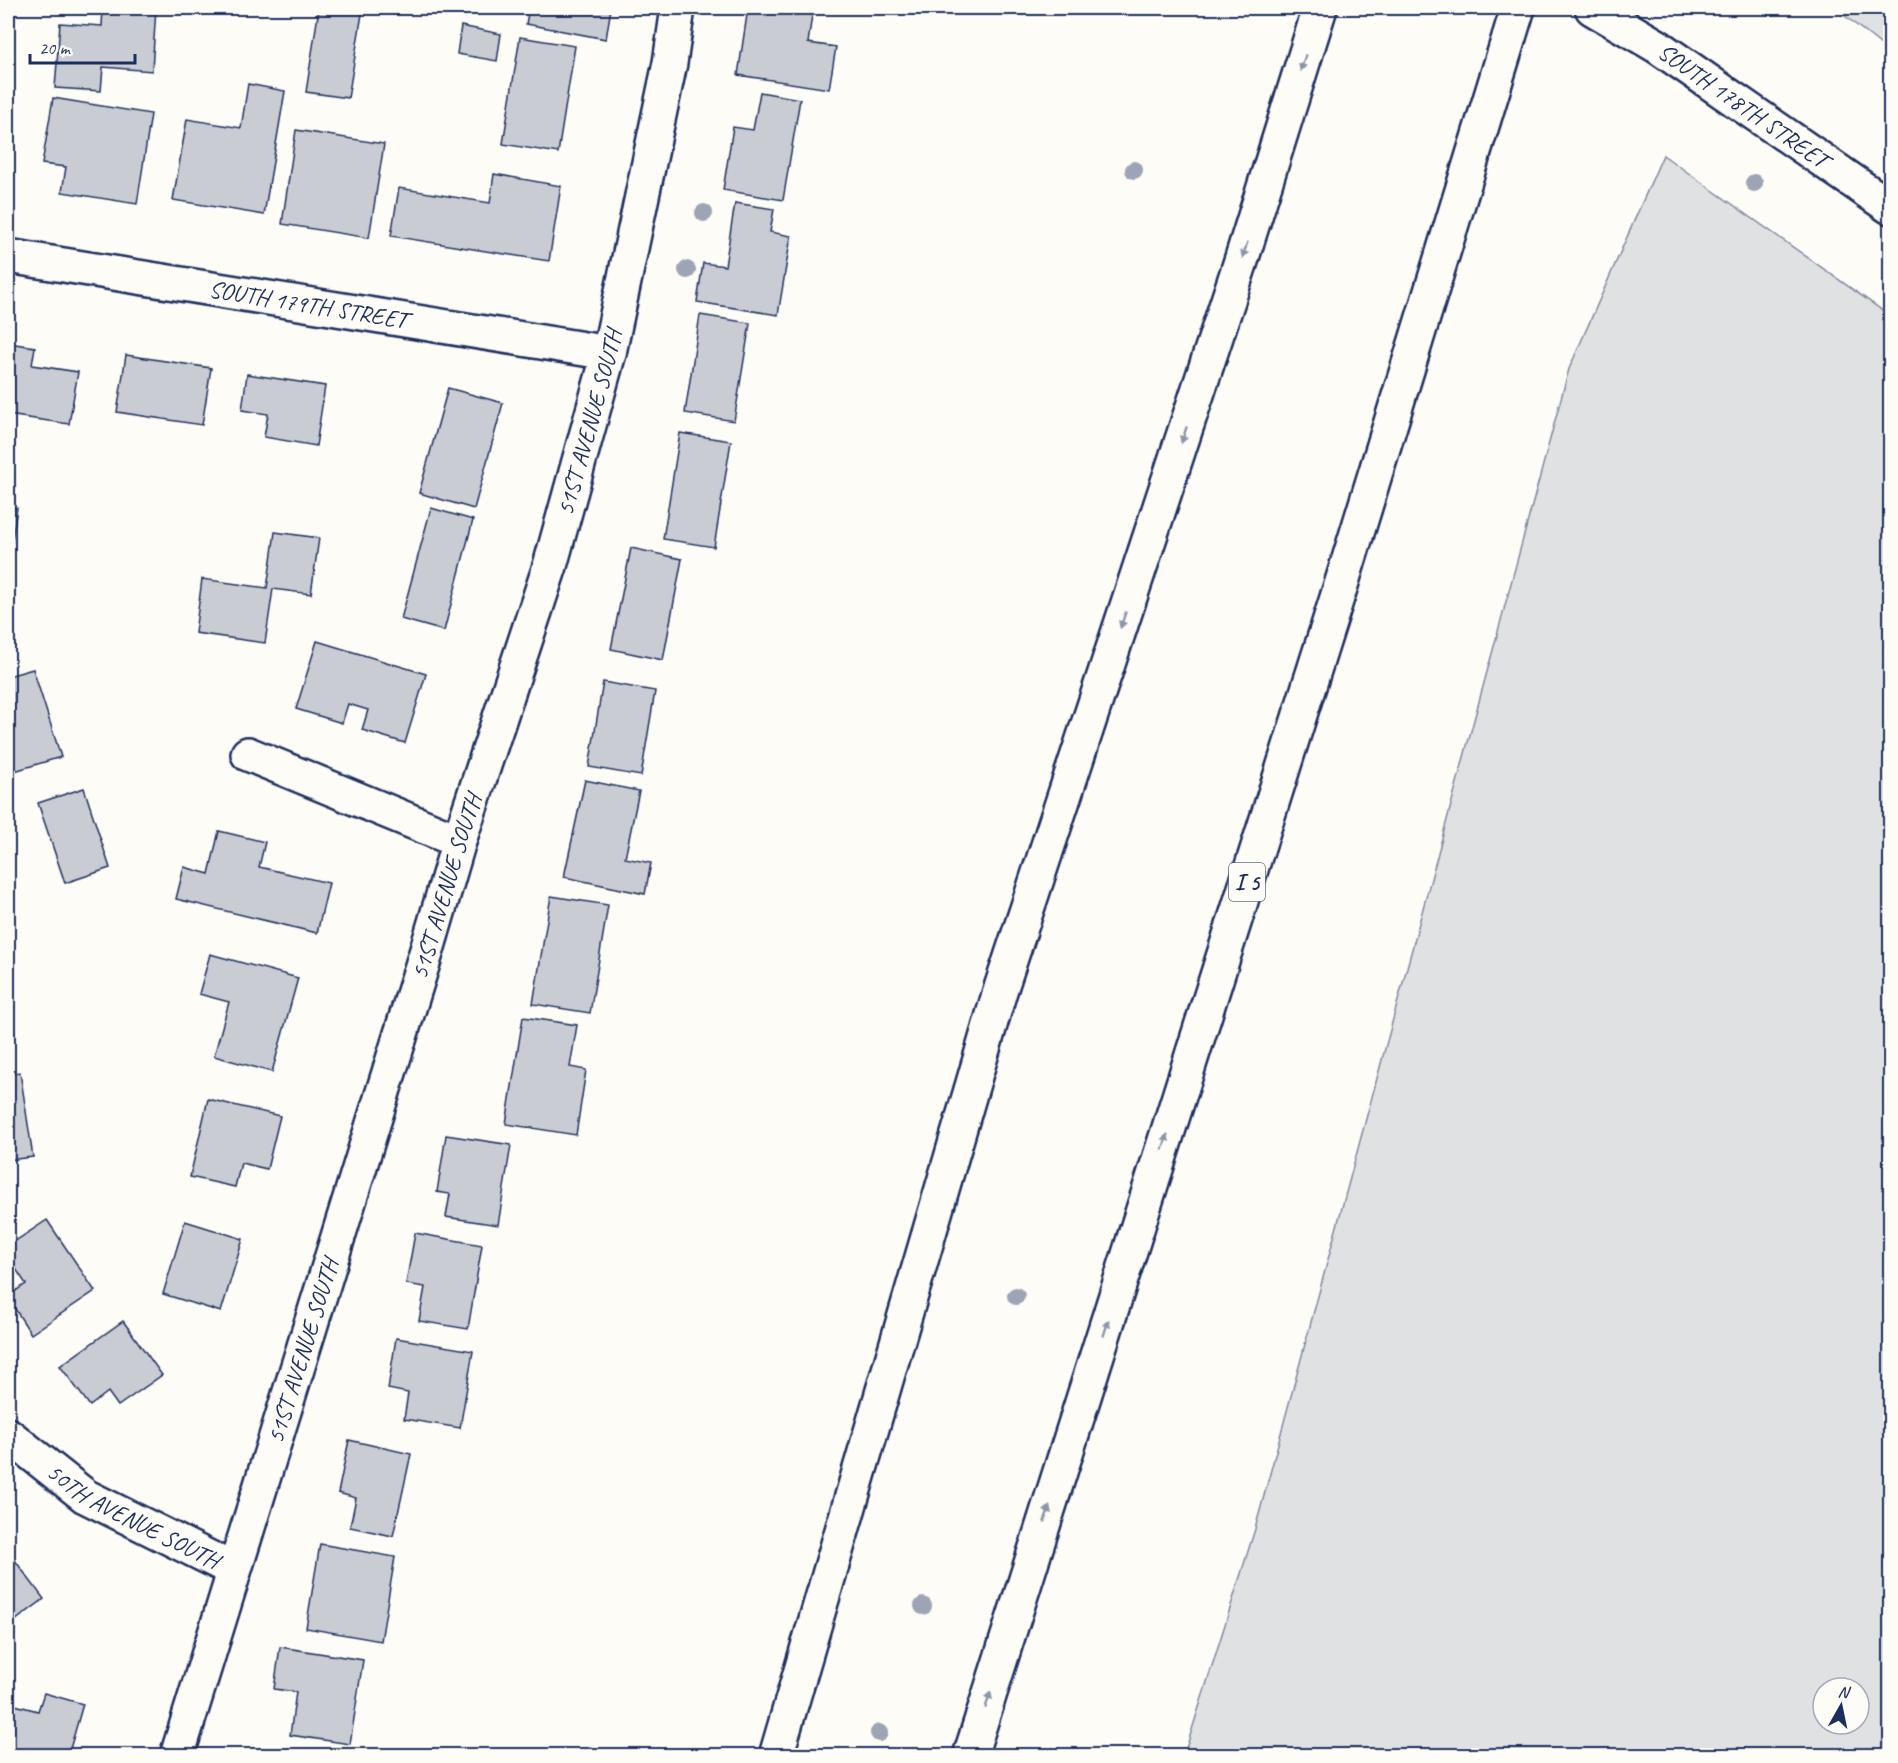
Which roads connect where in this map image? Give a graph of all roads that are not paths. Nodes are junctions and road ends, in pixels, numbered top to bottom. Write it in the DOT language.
graph roads {
  1 [pos="678,8"];
  2 [pos="1320,8"];
  3 [pos="1518,8"];
  4 [pos="1592,8"];
  5 [pos="1890,207"];
  6 [pos="8,256"];
  7 [pos="609,353"];
  8 [pos="248,754"];
  9 [pos="459,841"];
  10 [pos="8,1435"];
  11 [pos="234,1570"];
  12 [pos="177,1755"];
  13 [pos="776,1755"];
  14 [pos="970,1755"];
  1 -- 7 [label="main road, 51ST AVENUE SOUTH"];
  2 -- 13 [label="main road, one-way"];
  14 -- 3 [label="main road, I 5, one-way"];
  4 -- 5 [label="main road, SOUTH 178TH STREET"];
  6 -- 7 [label="main road, SOUTH 179TH STREET"];
  7 -- 9 [label="main road, 51ST AVENUE SOUTH"];
  8 -- 9 [label="main road"];
  9 -- 11 [label="main road, 51ST AVENUE SOUTH"];
  10 -- 11 [label="main road, 50TH AVENUE SOUTH"];
  11 -- 12 [label="main road, 51ST AVENUE SOUTH"];
}
